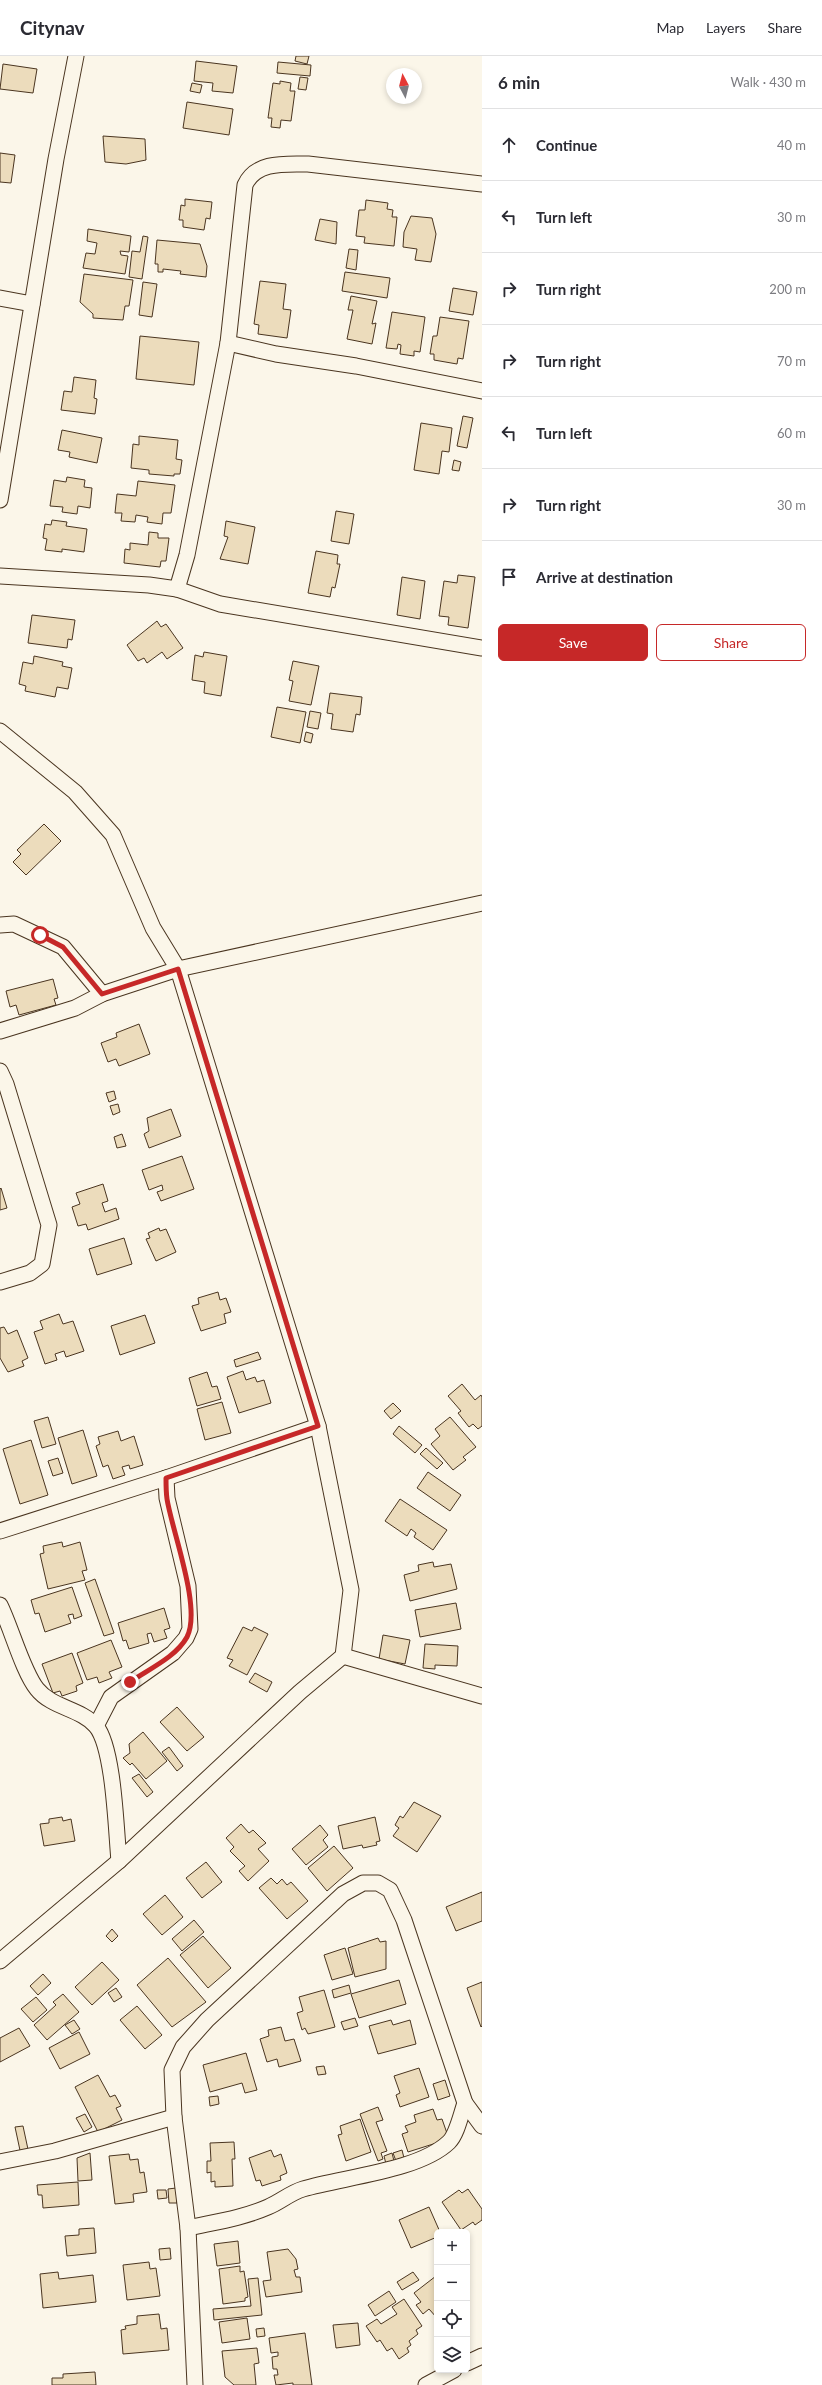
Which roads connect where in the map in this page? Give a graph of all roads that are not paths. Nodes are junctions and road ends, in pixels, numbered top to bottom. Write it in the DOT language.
graph roads {
  1 [pos="76,56"];
  2 [pos="482,184"];
  3 [pos="0,298"];
  4 [pos="32,304"];
  5 [pos="228,343"];
  6 [pos="482,391"];
  7 [pos="0,500"];
  8 [pos="0,576"];
  9 [pos="177,589"];
  10 [pos="482,648"];
  11 [pos="0,731"];
  12 [pos="482,903"];
  13 [pos="0,924"];
  14 [pos="178,969"];
  15 [pos="102,994"];
  16 [pos="0,1031"];
  17 [pos="0,1071"];
  18 [pos="0,1282"];
  19 [pos="318,1426"];
  20 [pos="166,1478"];
  21 [pos="0,1530"];
  22 [pos="0,1605"];
  23 [pos="343,1656"];
  24 [pos="482,1696"];
  25 [pos="96,1726"];
  26 [pos="119,1861"];
  27 [pos="0,1961"];
  28 [pos="465,2103"];
  29 [pos="174,2116"];
  30 [pos="482,2126"];
  31 [pos="0,2162"];
  32 [pos="188,2228"];
  33 [pos="482,2356"];
  34 [pos="470,2362"];
  35 [pos="448,2373"];
  36 [pos="196,2385"];
  37 [pos="426,2385"];
  1 -- 4 [label="street"];
  2 -- 5 [label="street"];
  3 -- 4 [label="street"];
  4 -- 7 [label="street"];
  5 -- 6 [label="street"];
  5 -- 9 [label="street"];
  8 -- 9 [label="street"];
  9 -- 10 [label="street"];
  11 -- 14 [label="street"];
  12 -- 14 [label="street"];
  13 -- 15 [label="street"];
  14 -- 15 [label="street"];
  14 -- 19 [label="street"];
  15 -- 16 [label="street"];
  17 -- 18 [label="street"];
  19 -- 20 [label="street"];
  19 -- 23 [label="street"];
  20 -- 21 [label="street"];
  20 -- 25 [label="street"];
  22 -- 25 [label="street"];
  23 -- 24 [label="street"];
  23 -- 26 [label="street"];
  25 -- 26 [label="street"];
  26 -- 27 [label="street"];
  28 -- 29 [label="street"];
  28 -- 30 [label="street"];
  28 -- 32 [label="street"];
  29 -- 31 [label="street"];
  29 -- 32 [label="street"];
  32 -- 36 [label="street"];
  33 -- 34 [label="street"];
  35 -- 37 [label="street"];
}
